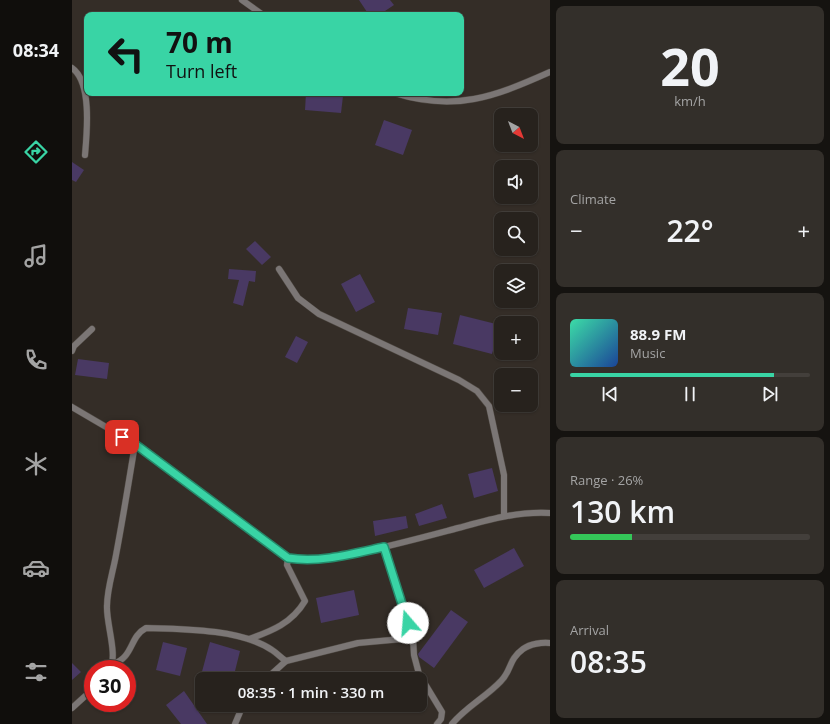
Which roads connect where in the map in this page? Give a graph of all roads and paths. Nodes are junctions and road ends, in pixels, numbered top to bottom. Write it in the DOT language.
graph roads {
  1 [pos="242,0"];
  2 [pos="259,12"];
  3 [pos="72,68"];
  4 [pos="550,72"];
  5 [pos="84,91"];
  6 [pos="85,96"];
  7 [pos="408,96"];
  8 [pos="85,155"];
  9 [pos="278,269"];
  10 [pos="92,329"];
  11 [pos="72,351"];
  12 [pos="72,407"];
  13 [pos="135,444"];
  14 [pos="550,513"];
  15 [pos="504,516"];
  16 [pos="384,547"];
  17 [pos="288,558"];
  18 [pos="413,638"];
  19 [pos="249,639"];
  20 [pos="550,643"];
  21 [pos="110,660"];
  22 [pos="123,660"];
  23 [pos="286,662"];
  24 [pos="274,672"];
  25 [pos="84,697"];
  26 [pos="72,708"];
  27 [pos="240,712"];
  28 [pos="235,724"];
  29 [pos="438,724"];
  30 [pos="452,724"];
  1 -- 2 [label="street"];
  3 -- 5 [label="street"];
  4 -- 7 [label="street"];
  6 -- 8 [label="street"];
  9 -- 15 [label="street"];
  10 -- 11 [label="street"];
  12 -- 13 [label="street"];
  13 -- 17 [label="street"];
  13 -- 21 [label="street"];
  14 -- 15 [label="street"];
  15 -- 16 [label="street"];
  16 -- 17 [label="street"];
  16 -- 18 [label="street"];
  17 -- 19 [label="street"];
  18 -- 23 [label="street"];
  18 -- 29 [label="street"];
  19 -- 22 [label="street"];
  19 -- 23 [label="street"];
  20 -- 30 [label="street"];
  23 -- 24 [label="street"];
  25 -- 26 [label="street"];
  27 -- 28 [label="street"];
}
